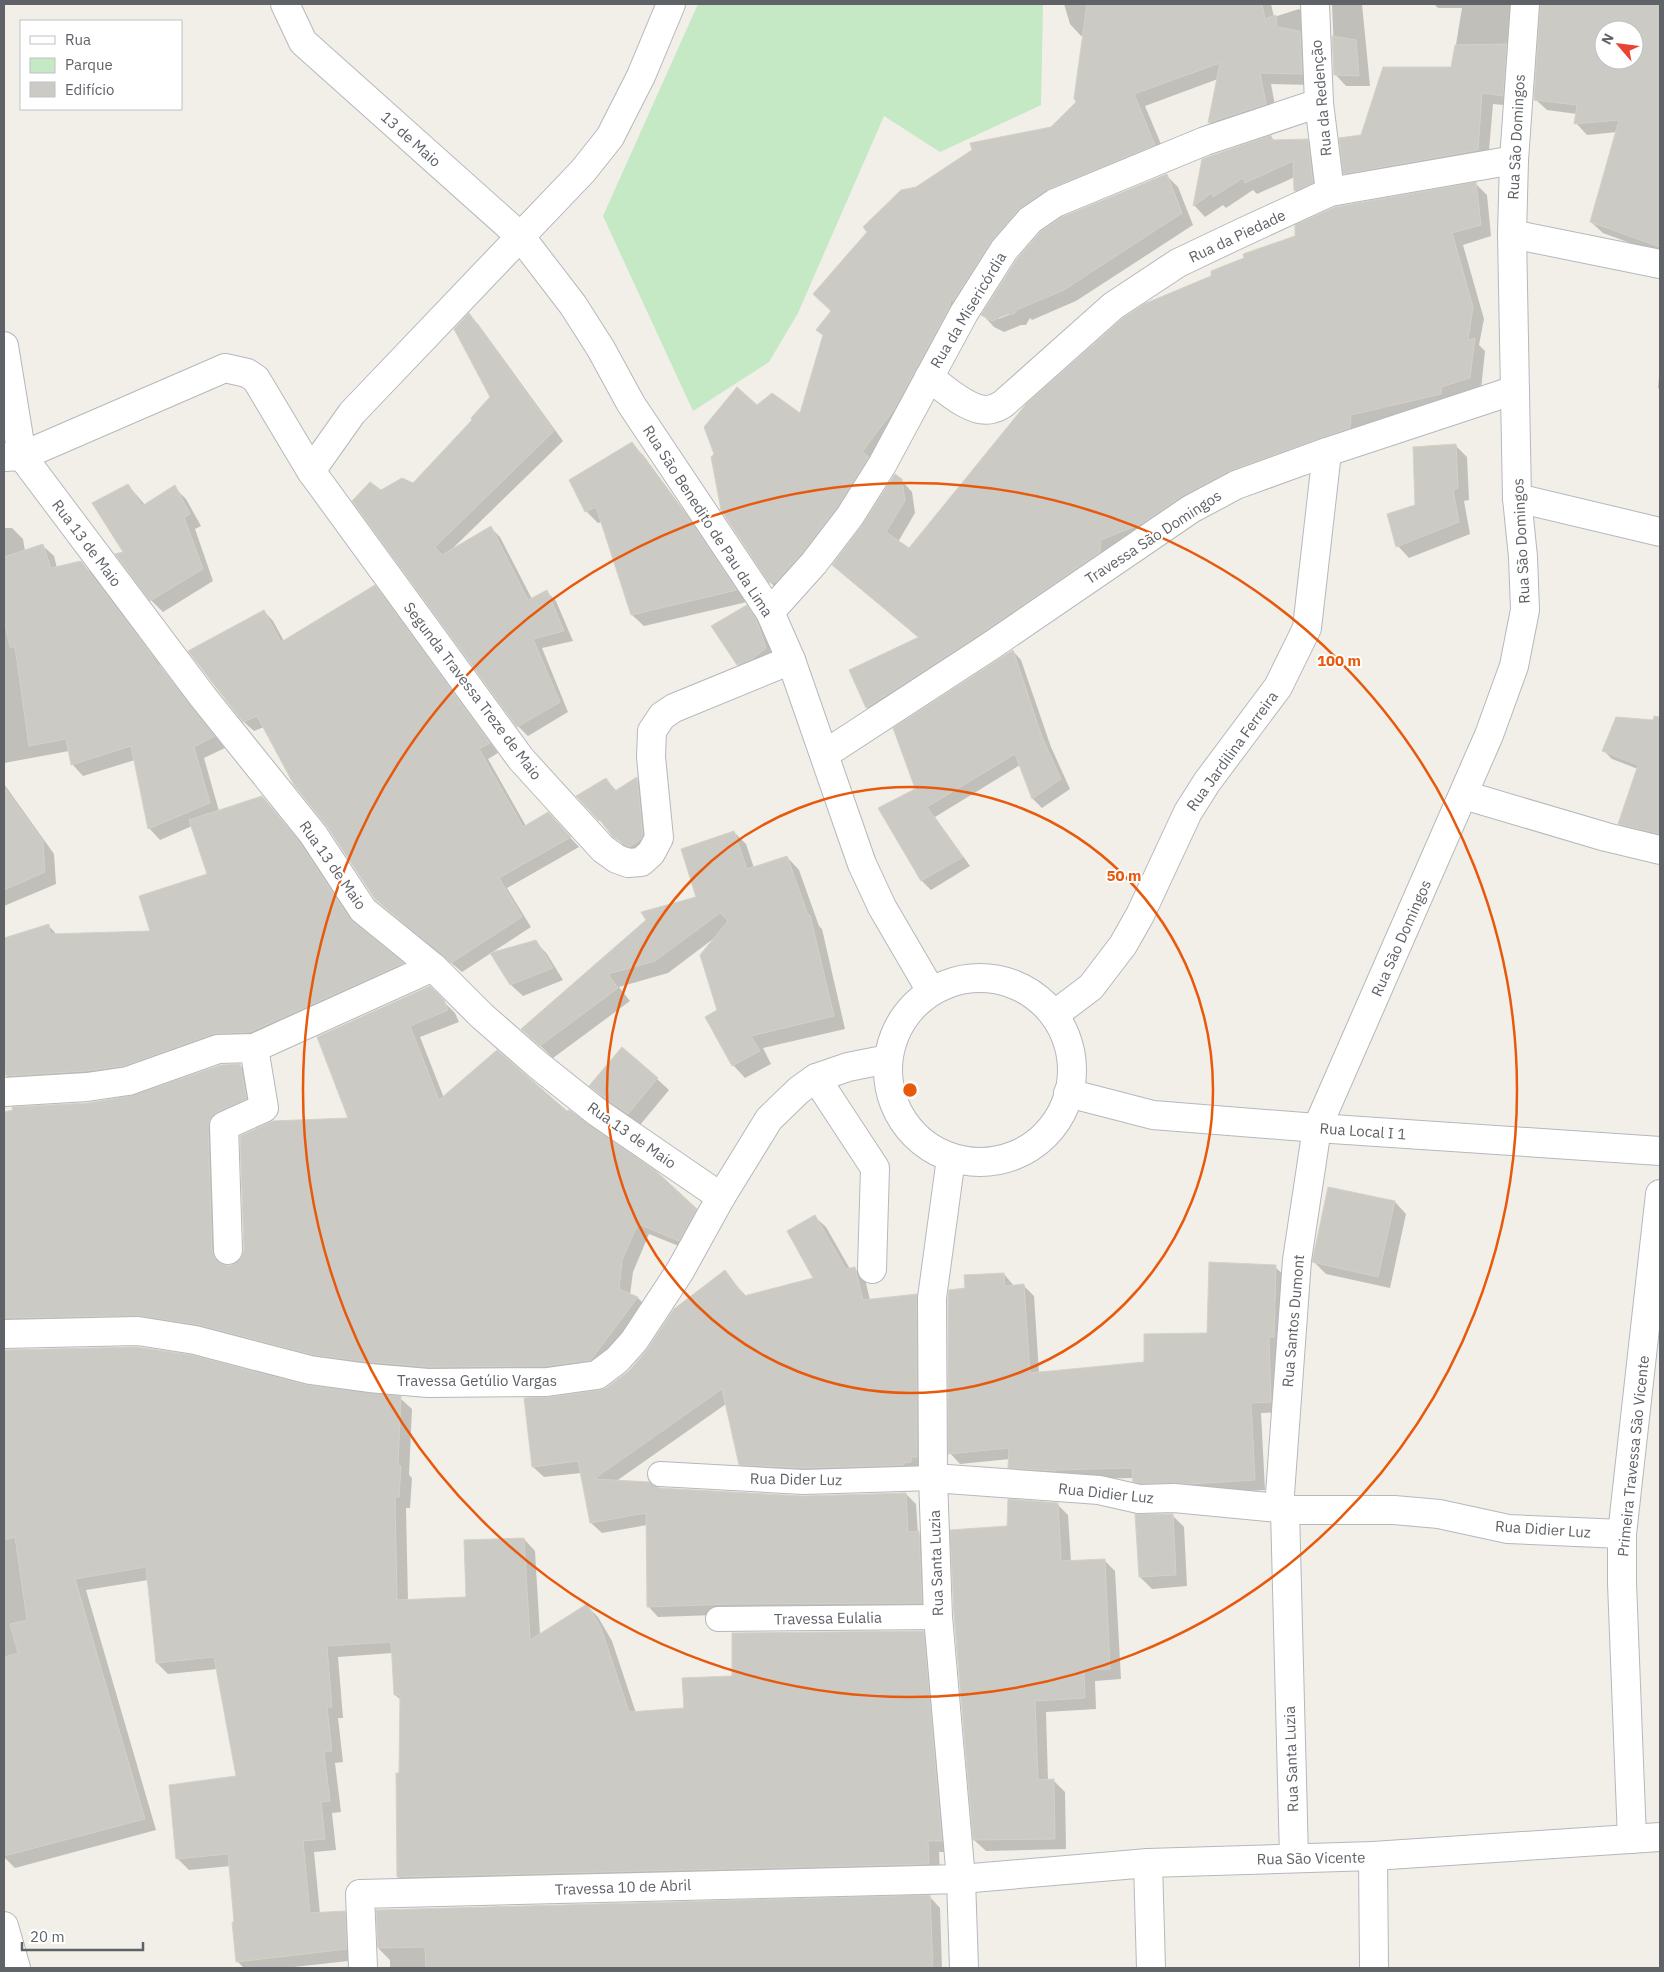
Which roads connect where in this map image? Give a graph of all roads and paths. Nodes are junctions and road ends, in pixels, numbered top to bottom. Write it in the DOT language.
graph roads {
  1 [pos="285,4"];
  2 [pos="672,4"];
  3 [pos="1314,4"];
  4 [pos="1525,4"];
  5 [pos="1319,103"];
  6 [pos="1514,160"];
  7 [pos="1330,192"];
  8 [pos="1512,234"];
  9 [pos="520,236"];
  10 [pos="1660,264"];
  11 [pos="4,348"];
  12 [pos="929,377"];
  13 [pos="1515,390"];
  14 [pos="1327,452"];
  15 [pos="13,457"];
  16 [pos="311,471"];
  17 [pos="1517,498"];
  18 [pos="1660,532"];
  19 [pos="770,612"];
  20 [pos="791,660"];
  21 [pos="825,754"];
  22 [pos="1464,795"];
  23 [pos="1660,850"];
  24 [pos="433,967"];
  25 [pos="931,991"];
  26 [pos="1054,1015"];
  27 [pos="254,1048"];
  28 [pos="888,1060"];
  29 [pos="816,1078"];
  30 [pos="4,1092"];
  31 [pos="1068,1094"];
  32 [pos="1317,1128"];
  33 [pos="1660,1151"];
  34 [pos="951,1158"];
  35 [pos="1660,1194"];
  36 [pos="721,1196"];
  37 [pos="228,1250"];
  38 [pos="872,1269"];
  39 [pos="4,1334"];
  40 [pos="660,1474"];
  41 [pos="933,1478"];
  42 [pos="1282,1509"];
  43 [pos="1622,1534"];
  44 [pos="938,1617"];
  45 [pos="718,1619"];
  46 [pos="1660,1837"];
  47 [pos="1632,1839"];
  48 [pos="1373,1856"];
  49 [pos="1294,1858"];
  50 [pos="1148,1863"];
  51 [pos="961,1879"];
  52 [pos="4,1926"];
  53 [pos="16,1968"];
  54 [pos="363,1968"];
  55 [pos="964,1968"];
  56 [pos="1151,1968"];
  57 [pos="1374,1968"];
  1 -- 9 [label="street, 13 de Maio"];
  2 -- 9 [label="street"];
  3 -- 5 [label="street, Rua da Redenção"];
  4 -- 6 [label="street, Rua São Domingos"];
  5 -- 7 [label="street, Rua da Redenção"];
  5 -- 12 [label="street, Rua da Misericórdia"];
  6 -- 7 [label="street, Rua da Piedade"];
  6 -- 8 [label="street, Rua São Domingos"];
  7 -- 12 [label="street, Rua da Piedade"];
  8 -- 10 [label="street"];
  8 -- 13 [label="street, Rua São Domingos"];
  9 -- 16 [label="street"];
  9 -- 19 [label="street, Rua São Benedito de Pau da Lima"];
  11 -- 15 [label="street, Rua 13 de Maio"];
  12 -- 19 [label="street, Rua da Misericórdia"];
  13 -- 14 [label="street, Travessa São Domingos"];
  13 -- 17 [label="street, Rua São Domingos"];
  14 -- 21 [label="street, Travessa São Domingos"];
  14 -- 26 [label="street, Rua Jardilina Ferreira"];
  15 -- 16 [label="street"];
  15 -- 24 [label="street, Rua 13 de Maio"];
  16 -- 20 [label="street, Segunda Travessa Treze de Maio"];
  17 -- 18 [label="street"];
  17 -- 22 [label="street, Rua São Domingos"];
  19 -- 20 [label="street, Rua São Benedito de Pau da Lima"];
  20 -- 21 [label="street, Rua São Benedito de Pau da Lima"];
  21 -- 25 [label="street, Rua São Benedito de Pau da Lima"];
  22 -- 23 [label="street"];
  22 -- 32 [label="street, Rua São Domingos"];
  24 -- 27 [label="street"];
  24 -- 36 [label="street, Rua 13 de Maio"];
  25 -- 26 [label="street"];
  25 -- 28 [label="street"];
  26 -- 31 [label="street"];
  27 -- 30 [label="street"];
  27 -- 37 [label="street"];
  28 -- 29 [label="street, Travessa Getúlio Vargas"];
  28 -- 34 [label="street"];
  29 -- 36 [label="street, Travessa Getúlio Vargas"];
  29 -- 38 [label="street"];
  31 -- 32 [label="street, Rua Local I 1"];
  31 -- 34 [label="street"];
  32 -- 33 [label="street, Rua Local I 1"];
  32 -- 42 [label="street, Rua Santos Dumont"];
  34 -- 41 [label="street, Rua Santa Luzia"];
  35 -- 43 [label="street, Primeira Travessa São Vicente"];
  36 -- 39 [label="street, Travessa Getúlio Vargas"];
  40 -- 41 [label="lane, Rua Dider Luz"];
  41 -- 42 [label="street, Rua Didier Luz"];
  41 -- 44 [label="street, Rua Santa Luzia"];
  42 -- 43 [label="street, Rua Didier Luz"];
  42 -- 49 [label="street, Rua Santa Luzia"];
  43 -- 47 [label="street, Primeira Travessa São Vicente"];
  44 -- 45 [label="lane, Travessa Eulalia"];
  44 -- 51 [label="street, Rua Santa Luzia"];
  46 -- 47 [label="street, Rua São Vicente"];
  47 -- 48 [label="street, Rua São Vicente"];
  48 -- 49 [label="street, Rua São Vicente"];
  48 -- 57 [label="street"];
  49 -- 50 [label="street, Rua São Vicente"];
  50 -- 51 [label="street, Rua São Vicente"];
  50 -- 56 [label="street"];
  51 -- 54 [label="street, Travessa 10 de Abril"];
  51 -- 55 [label="street, Rua Santa Luzia"];
  52 -- 53 [label="street"];
}
